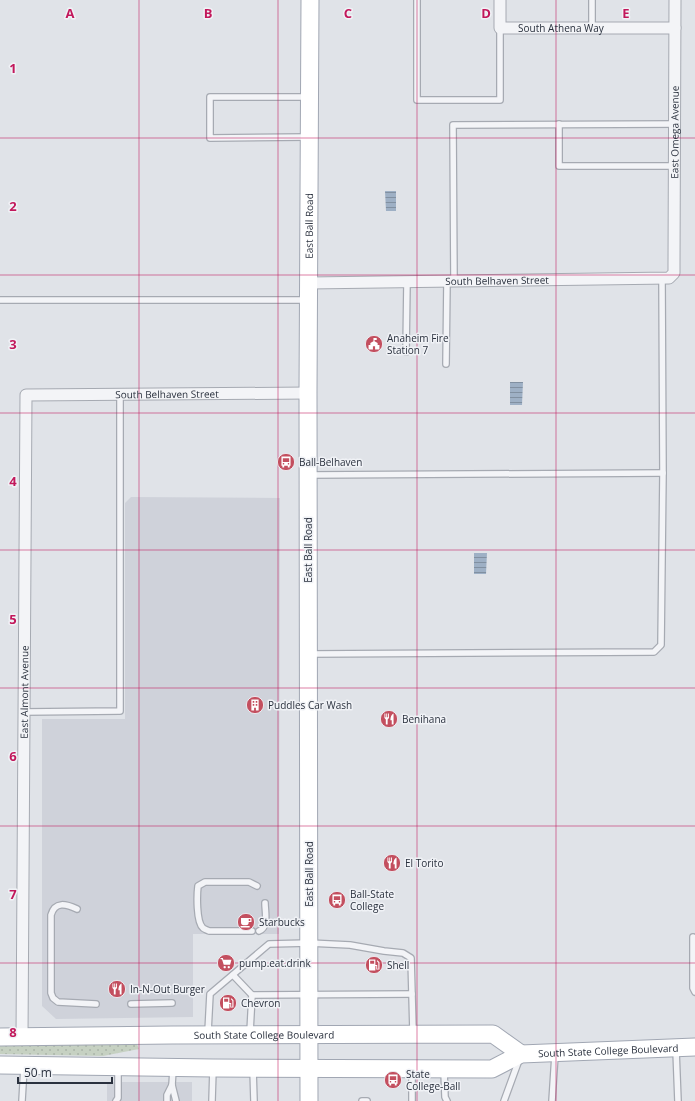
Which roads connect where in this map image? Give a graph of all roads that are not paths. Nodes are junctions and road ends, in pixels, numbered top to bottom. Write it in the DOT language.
graph roads {
  1 [pos="310,0"];
  2 [pos="417,0"];
  3 [pos="500,0"];
  4 [pos="592,0"];
  5 [pos="675,0"];
  6 [pos="500,28"];
  7 [pos="592,28"];
  8 [pos="674,28"];
  9 [pos="310,96"];
  10 [pos="559,124"];
  11 [pos="674,124"];
  12 [pos="310,137"];
  13 [pos="674,166"];
  14 [pos="662,279"];
  15 [pos="451,281"];
  16 [pos="407,282"];
  17 [pos="309,283"];
  18 [pos="0,300"];
  19 [pos="309,300"];
  20 [pos="406,352"];
  21 [pos="446,364"];
  22 [pos="308,393"];
  23 [pos="120,394"];
  24 [pos="26,395"];
  25 [pos="663,473"];
  26 [pos="308,476"];
  27 [pos="308,654"];
  28 [pos="24,712"];
  29 [pos="257,886"];
  30 [pos="265,903"];
  31 [pos="77,909"];
  32 [pos="252,931"];
  33 [pos="259,931"];
  34 [pos="693,937"];
  35 [pos="309,943"];
  36 [pos="233,975"];
  37 [pos="695,992"];
  38 [pos="252,994"];
  39 [pos="309,994"];
  40 [pos="412,994"];
  41 [pos="172,1003"];
  42 [pos="96,1004"];
  43 [pos="131,1004"];
  44 [pos="309,1034"];
  45 [pos="413,1034"];
  46 [pos="208,1035"];
  47 [pos="250,1035"];
  48 [pos="0,1037"];
  49 [pos="22,1037"];
  50 [pos="695,1047"];
  51 [pos="676,1048"];
  52 [pos="555,1053"];
  53 [pos="522,1054"];
  54 [pos="0,1065"];
  55 [pos="24,1066"];
  56 [pos="118,1066"];
  57 [pos="173,1067"];
  58 [pos="213,1068"];
  59 [pos="253,1068"];
  60 [pos="309,1068"];
  61 [pos="412,1068"];
  62 [pos="444,1068"];
  63 [pos="172,1085"];
  64 [pos="118,1100"];
  65 [pos="22,1101"];
  66 [pos="167,1101"];
  67 [pos="176,1101"];
  68 [pos="212,1101"];
  69 [pos="254,1101"];
  70 [pos="309,1101"];
  71 [pos="362,1101"];
  72 [pos="367,1101"];
  73 [pos="412,1101"];
  74 [pos="447,1101"];
  75 [pos="504,1101"];
  76 [pos="552,1101"];
  77 [pos="678,1101"];
  1 -- 9 [label="main road, East Ball Road"];
  2 -- 6 [label="lane"];
  3 -- 6 [label="street"];
  4 -- 7 [label="lane"];
  5 -- 8 [label="street, East Omega Avenue"];
  6 -- 7 [label="street, South Athena Way"];
  7 -- 8 [label="street, South Athena Way"];
  8 -- 11 [label="street, East Omega Avenue"];
  9 -- 12 [label="main road, East Ball Road"];
  9 -- 12 [label="lane"];
  10 -- 11 [label="lane"];
  10 -- 13 [label="lane"];
  10 -- 15 [label="lane"];
  11 -- 13 [label="street, East Omega Avenue"];
  12 -- 17 [label="main road, East Ball Road"];
  13 -- 14 [label="street, East Omega Avenue"];
  14 -- 15 [label="street, South Belhaven Street"];
  14 -- 25 [label="lane"];
  15 -- 16 [label="street, South Belhaven Street"];
  15 -- 21 [label="lane"];
  16 -- 17 [label="street, South Belhaven Street"];
  16 -- 20 [label="lane"];
  17 -- 19 [label="main road, East Ball Road"];
  18 -- 19 [label="lane"];
  19 -- 22 [label="main road, East Ball Road"];
  22 -- 23 [label="street, South Belhaven Street"];
  22 -- 26 [label="main road, East Ball Road"];
  23 -- 24 [label="street, South Belhaven Street"];
  23 -- 28 [label="lane"];
  24 -- 28 [label="street, East Almont Avenue"];
  25 -- 26 [label="lane"];
  25 -- 27 [label="lane"];
  26 -- 27 [label="main road, East Ball Road"];
  27 -- 35 [label="main road, East Ball Road"];
  28 -- 49 [label="street, East Almont Avenue"];
  29 -- 32 [label="lane"];
  30 -- 33 [label="lane"];
  31 -- 42 [label="lane"];
  34 -- 37 [label="lane"];
  35 -- 36 [label="lane"];
  35 -- 39 [label="main road, East Ball Road"];
  35 -- 40 [label="lane"];
  36 -- 38 [label="lane"];
  36 -- 46 [label="lane"];
  38 -- 39 [label="lane"];
  38 -- 47 [label="lane"];
  39 -- 40 [label="lane"];
  39 -- 44 [label="main road, East Ball Road"];
  40 -- 45 [label="lane"];
  41 -- 43 [label="lane"];
  44 -- 45 [label="main road, South State College Boulevard"];
  44 -- 47 [label="main road, South State College Boulevard"];
  44 -- 60 [label="main road, East Ball Road"];
  45 -- 53 [label="main road, South State College Boulevard"];
  46 -- 47 [label="main road, South State College Boulevard"];
  46 -- 49 [label="main road, South State College Boulevard"];
  48 -- 49 [label="main road, South State College Boulevard"];
  50 -- 51 [label="main road, South State College Boulevard"];
  51 -- 52 [label="main road, South State College Boulevard"];
  51 -- 77 [label="lane"];
  52 -- 53 [label="main road, South State College Boulevard"];
  52 -- 76 [label="lane"];
  53 -- 62 [label="main road, South State College Boulevard"];
  53 -- 75 [label="lane"];
  54 -- 55 [label="main road, South State College Boulevard"];
  55 -- 56 [label="main road, South State College Boulevard"];
  55 -- 65 [label="lane"];
  56 -- 57 [label="main road, South State College Boulevard"];
  56 -- 64 [label="lane"];
  57 -- 58 [label="main road, South State College Boulevard"];
  57 -- 63 [label="lane"];
  58 -- 59 [label="main road, South State College Boulevard"];
  58 -- 68 [label="lane"];
  59 -- 60 [label="main road, South State College Boulevard"];
  59 -- 69 [label="lane"];
  60 -- 61 [label="main road, South State College Boulevard"];
  60 -- 70 [label="main road, East Ball Road"];
  61 -- 62 [label="main road, South State College Boulevard"];
  61 -- 73 [label="lane"];
  62 -- 74 [label="lane"];
  63 -- 66 [label="lane"];
  63 -- 67 [label="lane"];
  71 -- 72 [label="lane"];
}
